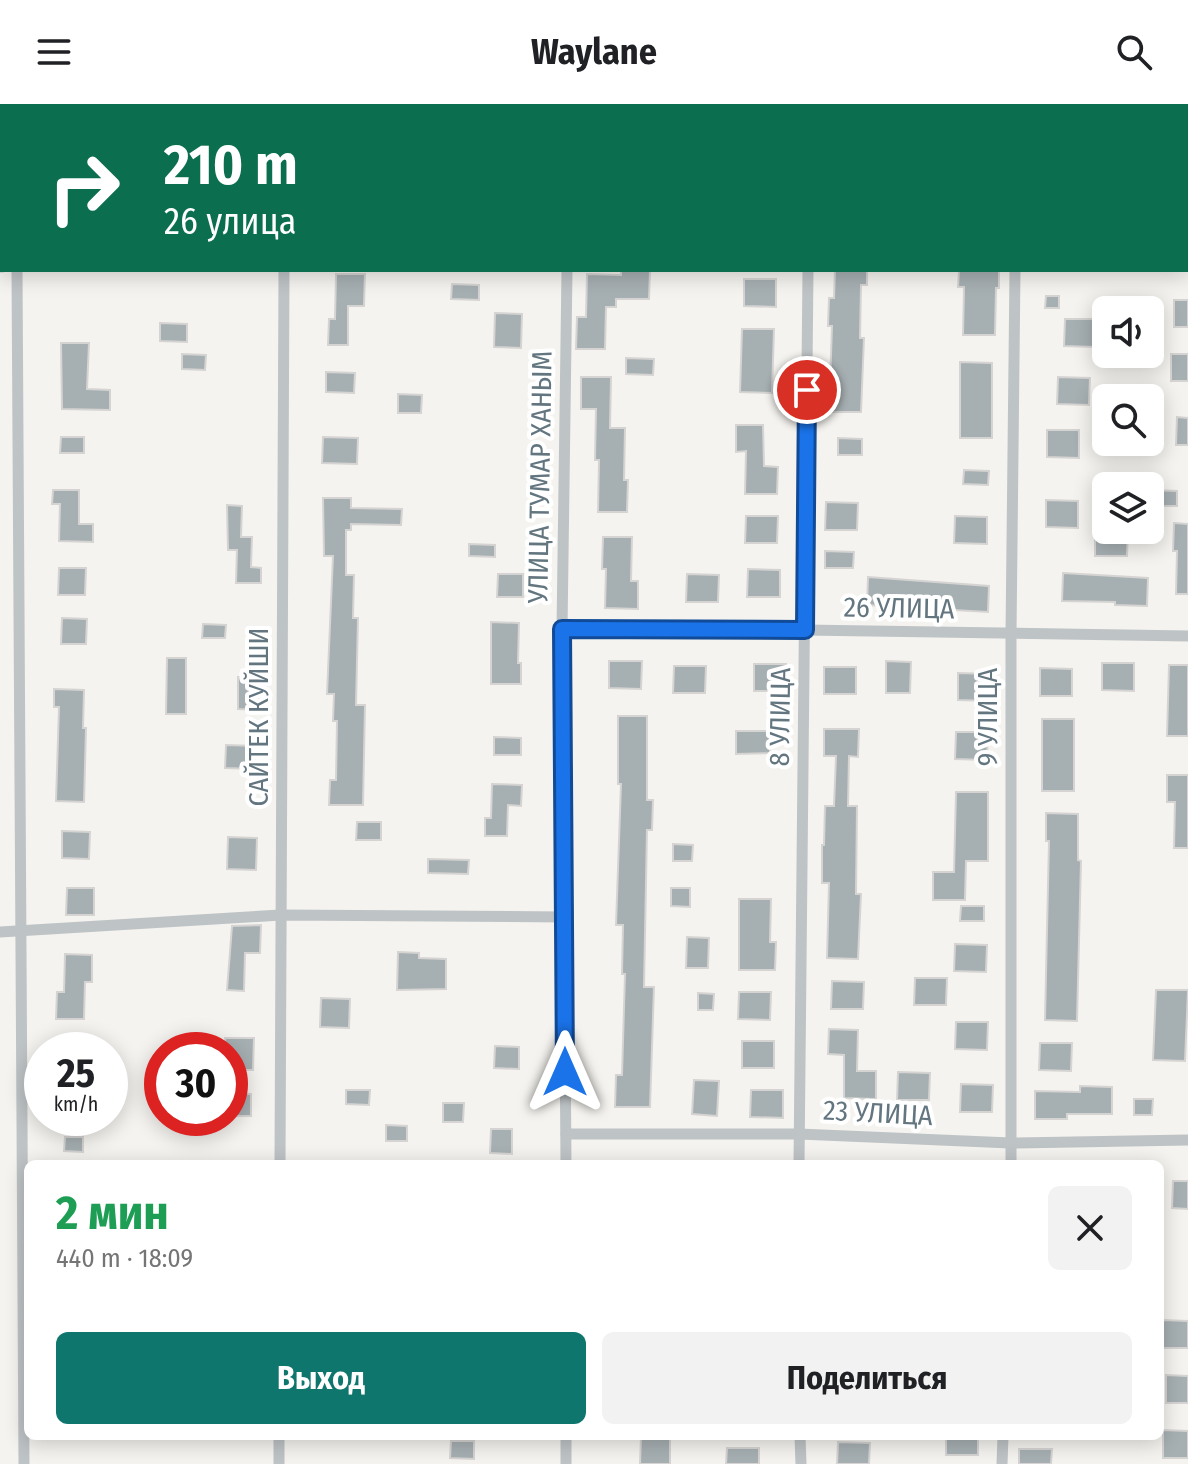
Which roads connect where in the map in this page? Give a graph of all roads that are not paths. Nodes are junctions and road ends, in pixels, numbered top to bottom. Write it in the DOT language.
graph roads {
  1 [pos="17,272"];
  2 [pos="284,272"];
  3 [pos="567,272"];
  4 [pos="808,272"];
  5 [pos="1015,272"];
  6 [pos="562,629"];
  7 [pos="805,630"];
  8 [pos="1011,634"];
  9 [pos="1188,636"];
  10 [pos="281,915"];
  11 [pos="564,917"];
  12 [pos="0,932"];
  13 [pos="22,932"];
  14 [pos="566,1134"];
  15 [pos="799,1134"];
  16 [pos="1188,1140"];
  17 [pos="1011,1143"];
  18 [pos="280,1160"];
  19 [pos="566,1160"];
  20 [pos="799,1160"];
  21 [pos="1011,1160"];
  22 [pos="279,1440"];
  23 [pos="566,1440"];
  24 [pos="800,1440"];
  25 [pos="1003,1440"];
  26 [pos="24,1464"];
  27 [pos="279,1464"];
  28 [pos="566,1464"];
  29 [pos="801,1464"];
  30 [pos="1002,1464"];
  1 -- 13 [label="street"];
  2 -- 10 [label="street, САЙТЕК КУЙШИ"];
  3 -- 6 [label="street, УЛИЦА ТУМАР ХАНЫМ"];
  4 -- 7 [label="street, 8 УЛИЦА"];
  5 -- 8 [label="street, 9 УЛИЦА"];
  6 -- 7 [label="street, 26 УЛИЦА"];
  6 -- 11 [label="street, УЛИЦА ТУМАР ХАНЫМ"];
  7 -- 8 [label="street, 26 УЛИЦА"];
  7 -- 15 [label="street, 8 УЛИЦА"];
  8 -- 9 [label="street, 26 УЛИЦА"];
  8 -- 17 [label="street, 9 УЛИЦА"];
  10 -- 11 [label="street"];
  10 -- 13 [label="street"];
  10 -- 18 [label="street, САЙТЕК КУЙШИ"];
  11 -- 14 [label="street, УЛИЦА ТУМАР ХАНЫМ"];
  12 -- 13 [label="street"];
  13 -- 26 [label="street"];
  14 -- 15 [label="street, 23 УЛИЦА"];
  14 -- 19 [label="street, УЛИЦА ТУМАР ХАНЫМ"];
  15 -- 17 [label="street, 23 УЛИЦА"];
  15 -- 20 [label="street, 8 УЛИЦА"];
  16 -- 17 [label="street, 23 УЛИЦА"];
  17 -- 21 [label="street, 9 УЛИЦА"];
  22 -- 27 [label="street"];
  23 -- 28 [label="street"];
  24 -- 29 [label="street"];
  25 -- 30 [label="street"];
}
